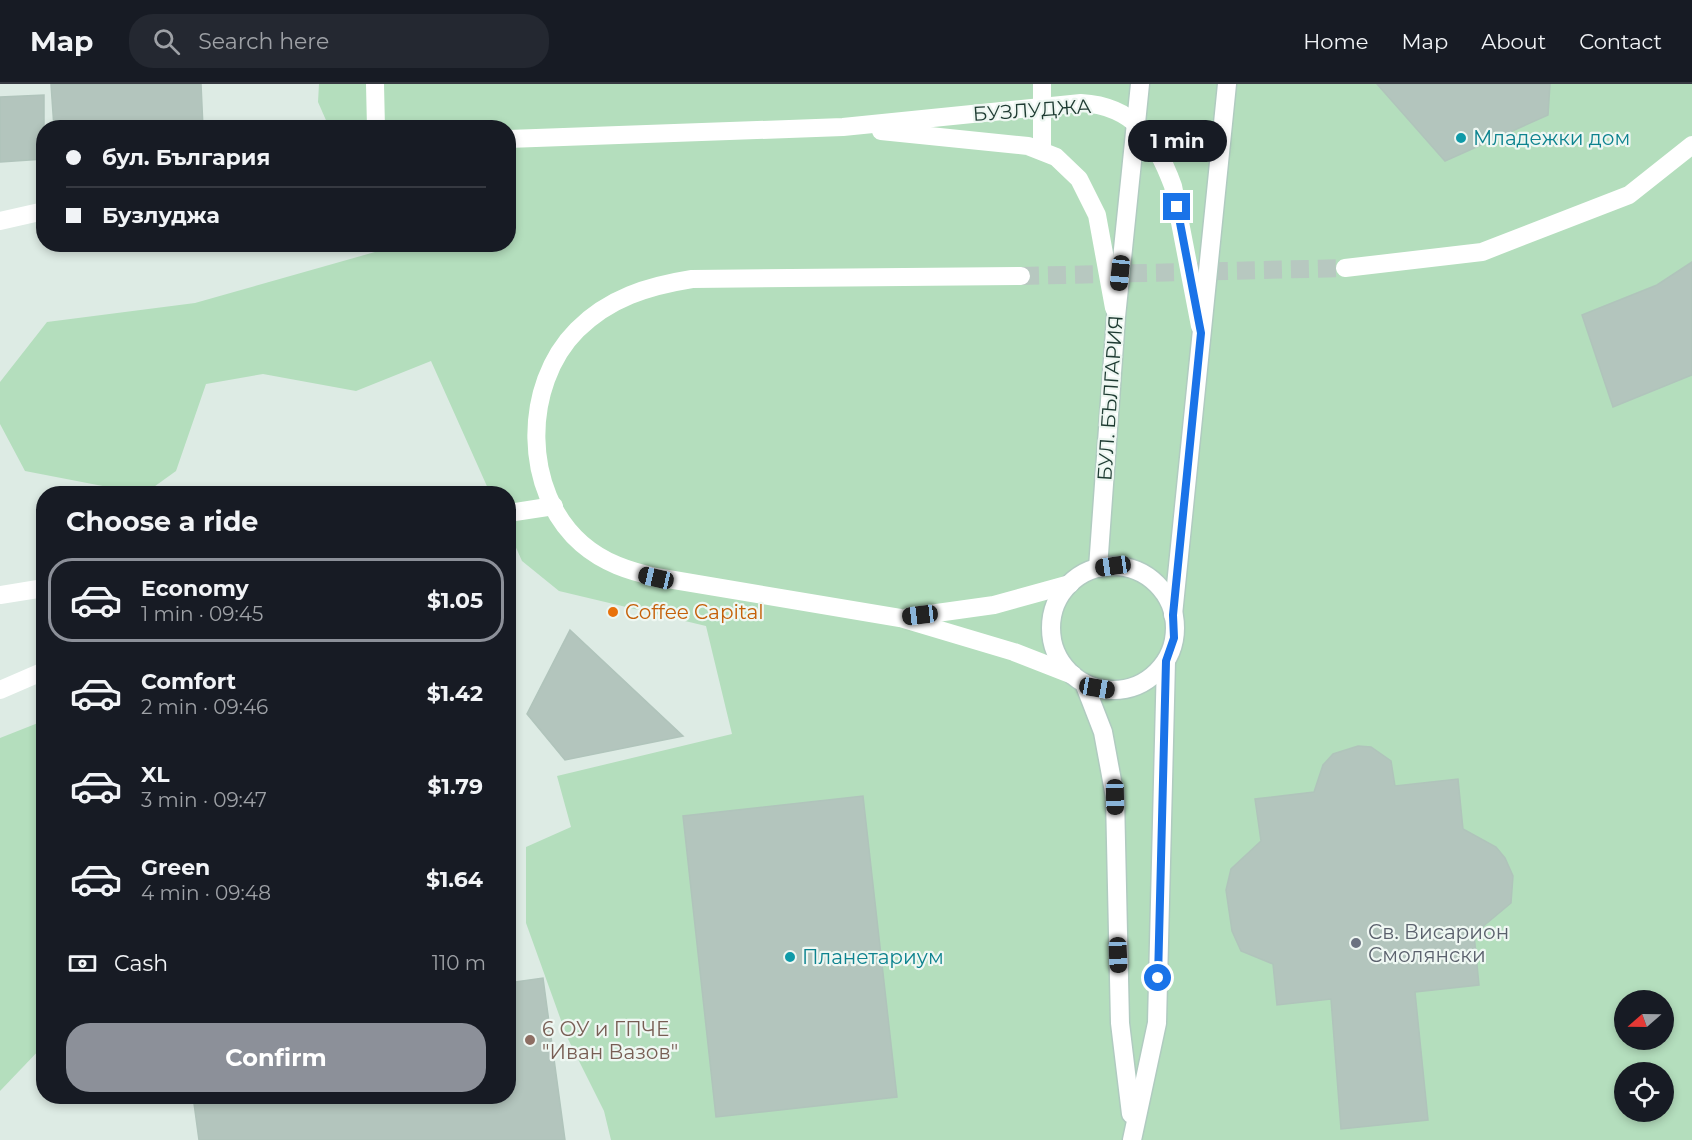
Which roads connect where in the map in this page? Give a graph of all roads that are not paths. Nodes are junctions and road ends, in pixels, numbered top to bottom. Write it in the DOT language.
graph roads {
  1 [pos="375,84"];
  2 [pos="1042,84"];
  3 [pos="1140,84"];
  4 [pos="1227,84"];
  5 [pos="1042,107"];
  6 [pos="376,120"];
  7 [pos="1135,122"];
  8 [pos="843,127"];
  9 [pos="516,139"];
  10 [pos="1692,145"];
  11 [pos="1042,151"];
  12 [pos="36,213"];
  13 [pos="0,221"];
  14 [pos="1345,268"];
  15 [pos="1021,276"];
  16 [pos="1116,317"];
  17 [pos="1201,333"];
  18 [pos="554,506"];
  19 [pos="516,512"];
  20 [pos="1098,568"];
  21 [pos="1070,584"];
  22 [pos="36,589"];
  23 [pos="0,595"];
  24 [pos="1173,615"];
  25 [pos="900,618"];
  26 [pos="1166,661"];
  27 [pos="36,674"];
  28 [pos="1078,679"];
  29 [pos="0,690"];
  30 [pos="1132,1134"];
  1 -- 6 [label="street"];
  2 -- 5 [label="street"];
  3 -- 7 [label="street, БУЛ. БЪЛГАРИЯ"];
  4 -- 17 [label="street"];
  5 -- 7 [label="street, БУЗЛУДЖА"];
  5 -- 8 [label="street, БУЗЛУДЖА"];
  5 -- 11 [label="street"];
  7 -- 16 [label="street, БУЛ. БЪЛГАРИЯ"];
  7 -- 17 [label="street, БУЗЛУДЖА"];
  8 -- 9 [label="street, БУЗЛУДЖА"];
  8 -- 11 [label="street, БУЗЛУДЖА"];
  10 -- 14 [label="street"];
  11 -- 16 [label="street, БУЗЛУДЖА"];
  12 -- 13 [label="street"];
  15 -- 18 [label="street"];
  16 -- 20 [label="street, БУЛ. БЪЛГАРИЯ"];
  17 -- 24 [label="street"];
  18 -- 19 [label="street"];
  18 -- 25 [label="street"];
  20 -- 21 [label="street"];
  20 -- 24 [label="street"];
  21 -- 25 [label="street"];
  21 -- 28 [label="street"];
  22 -- 23 [label="street"];
  24 -- 26 [label="street"];
  25 -- 28 [label="street"];
  26 -- 28 [label="street"];
  26 -- 30 [label="street"];
  27 -- 29 [label="street"];
  28 -- 30 [label="street"];
}
